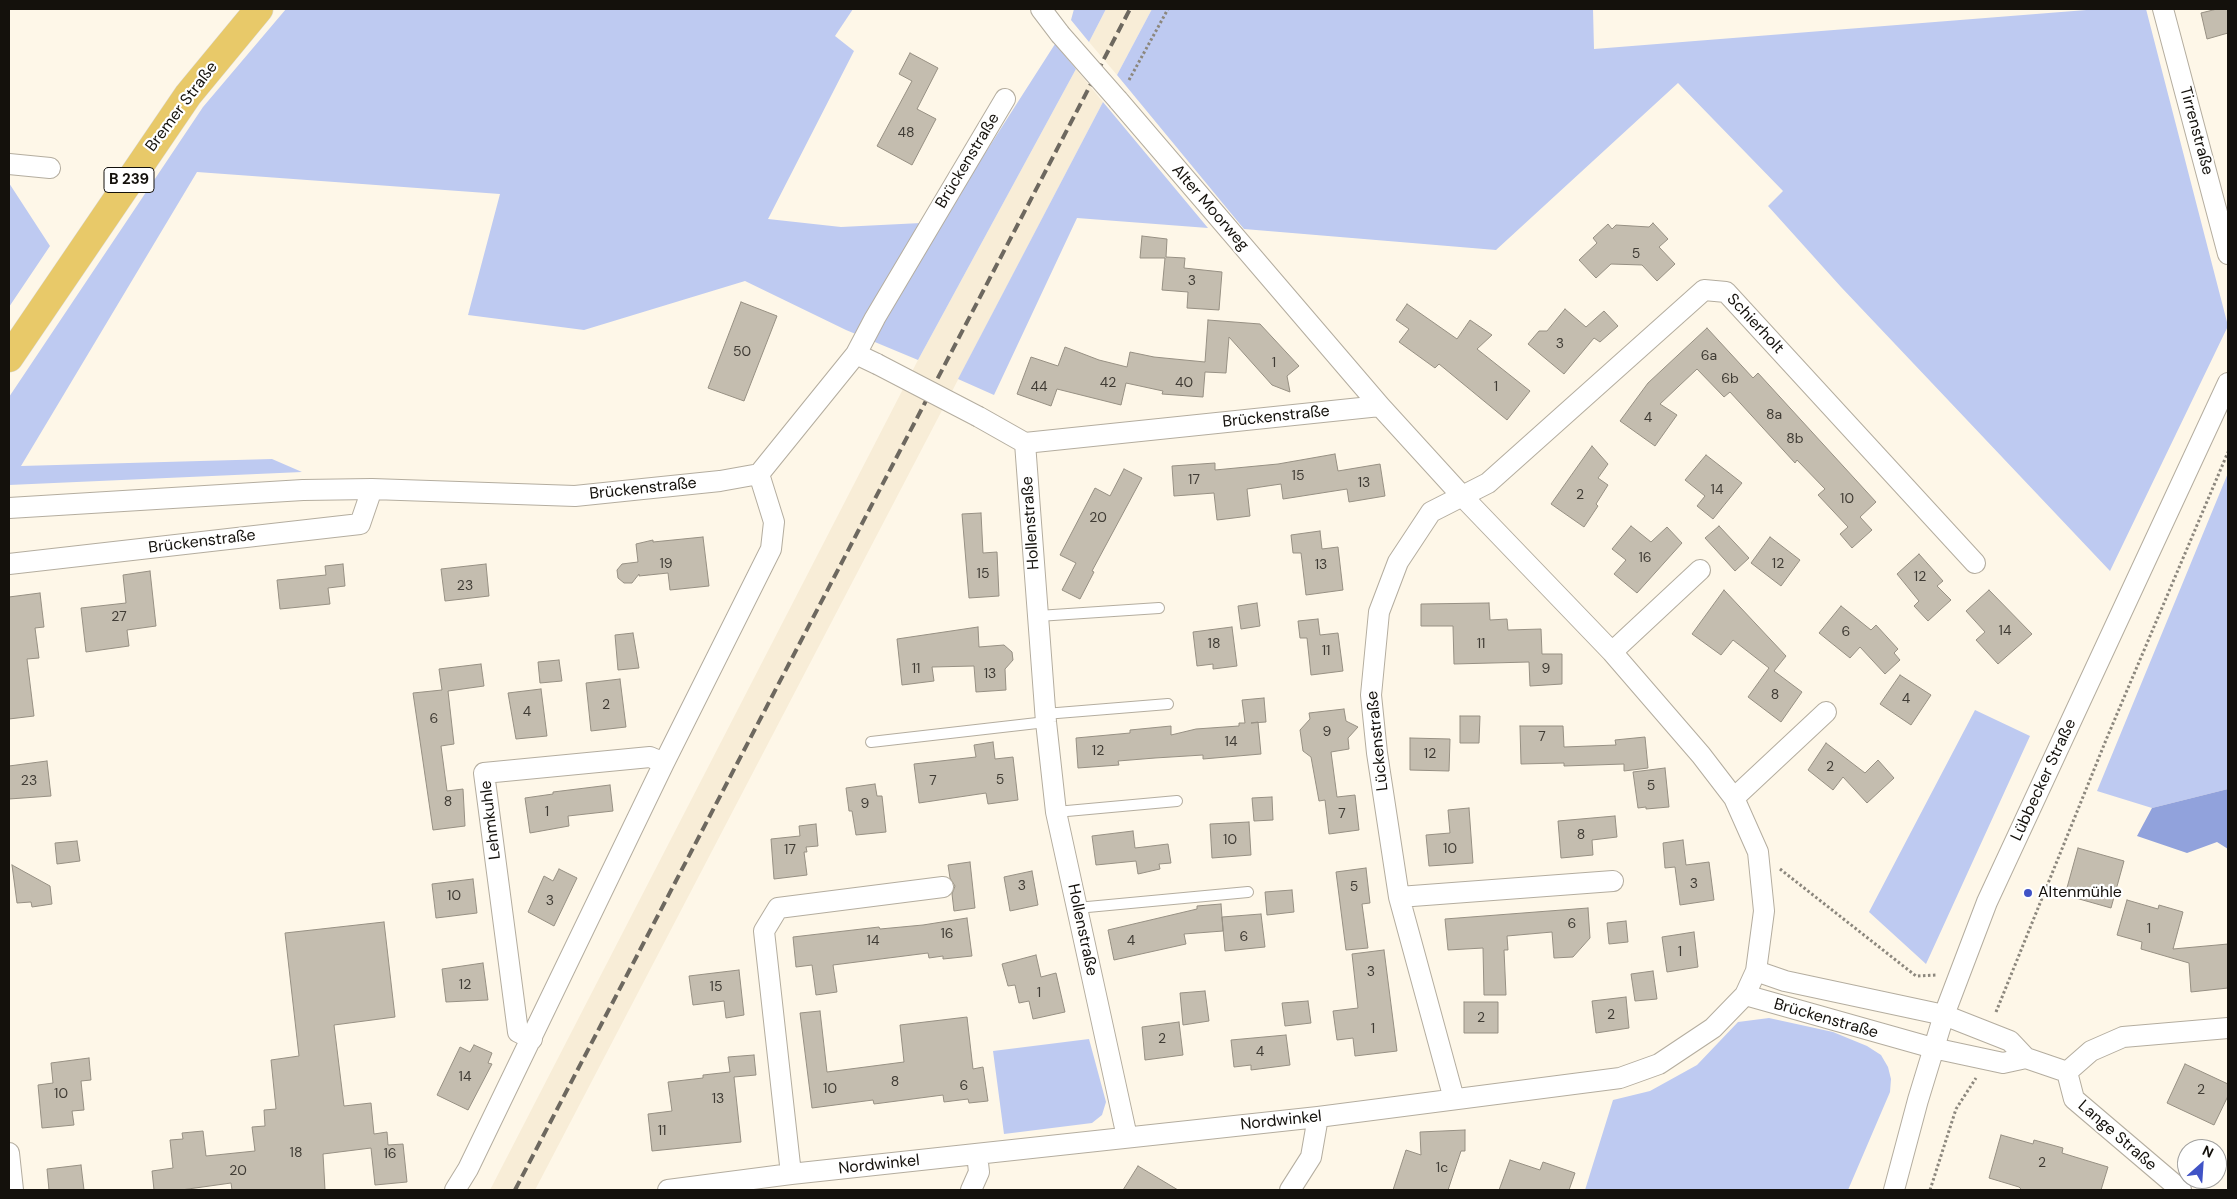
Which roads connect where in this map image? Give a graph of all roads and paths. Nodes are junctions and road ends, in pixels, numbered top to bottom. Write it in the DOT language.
graph roads {
  1 [pos="259,9"];
  2 [pos="1041,9"];
  3 [pos="1168,9"];
  4 [pos="2163,9"];
  5 [pos="1005,99"];
  6 [pos="1118,100"];
  7 [pos="9,164"];
  8 [pos="50,168"];
  9 [pos="2228,254"];
  10 [pos="856,354"];
  11 [pos="9,358"];
  12 [pos="2228,382"];
  13 [pos="1380,406"];
  14 [pos="1025,443"];
  15 [pos="2228,452"];
  16 [pos="759,474"];
  17 [pos="372,490"];
  18 [pos="1463,497"];
  19 [pos="9,508"];
  20 [pos="1975,563"];
  21 [pos="9,564"];
  22 [pos="1700,570"];
  23 [pos="1159,608"];
  24 [pos="1038,616"];
  25 [pos="1612,652"];
  26 [pos="1168,704"];
  27 [pos="1826,712"];
  28 [pos="1046,718"];
  29 [pos="871,742"];
  30 [pos="664,763"];
  31 [pos="1734,798"];
  32 [pos="1177,801"];
  33 [pos="1056,812"];
  34 [pos="1758,852"];
  35 [pos="1613,882"];
  36 [pos="943,887"];
  37 [pos="1248,892"];
  38 [pos="1399,897"];
  39 [pos="1077,908"];
  40 [pos="1756,971"];
  41 [pos="1959,974"];
  42 [pos="1745,995"];
  43 [pos="1944,1015"];
  44 [pos="2228,1028"];
  45 [pos="1990,1033"];
  46 [pos="532,1039"];
  47 [pos="1933,1048"];
  48 [pos="2026,1058"];
  49 [pos="1983,1059"];
  50 [pos="2067,1072"];
  51 [pos="1454,1099"];
  52 [pos="1318,1117"];
  53 [pos="1127,1137"];
  54 [pos="9,1153"];
  55 [pos="977,1154"];
  56 [pos="791,1174"];
  57 [pos="13,1190"];
  58 [pos="455,1190"];
  59 [pos="668,1190"];
  60 [pos="971,1190"];
  61 [pos="1290,1190"];
  62 [pos="1894,1190"];
  63 [pos="1930,1190"];
  64 [pos="2181,1190"];
  1 -- 11 [label="main road, Bremer Straße / B 239"];
  2 -- 6 [label="street, Alter Moorweg, bridge"];
  3 -- 6 [label="path"];
  4 -- 9 [label="street, Tirrenstraße"];
  5 -- 10 [label="street, Brückenstraße"];
  6 -- 13 [label="street, Alter Moorweg"];
  7 -- 8 [label="street"];
  10 -- 14 [label="street, bridge"];
  10 -- 16 [label="street, Brückenstraße"];
  12 -- 41 [label="street, Lübbecker Straße"];
  13 -- 14 [label="street, Brückenstraße"];
  13 -- 18 [label="street"];
  14 -- 24 [label="street, Hollenstraße"];
  15 -- 45 [label="path"];
  16 -- 17 [label="street, Brückenstraße"];
  16 -- 30 [label="street"];
  17 -- 19 [label="street, Brückenstraße"];
  17 -- 21 [label="street, Brückenstraße"];
  18 -- 20 [label="street, Schierholt"];
  18 -- 25 [label="street"];
  18 -- 38 [label="street, Lückenstraße"];
  22 -- 25 [label="street"];
  23 -- 24 [label="lane"];
  24 -- 28 [label="street, Hollenstraße"];
  25 -- 31 [label="street"];
  26 -- 28 [label="lane"];
  27 -- 31 [label="street"];
  28 -- 29 [label="lane"];
  28 -- 33 [label="street, Hollenstraße"];
  30 -- 46 [label="street"];
  30 -- 46 [label="street, Lehmkuhle"];
  31 -- 34 [label="street"];
  32 -- 33 [label="lane"];
  33 -- 39 [label="street, Hollenstraße"];
  34 -- 40 [label="street"];
  34 -- 41 [label="path"];
  35 -- 38 [label="street"];
  36 -- 56 [label="street"];
  37 -- 39 [label="lane"];
  38 -- 51 [label="street, Lückenstraße"];
  39 -- 53 [label="street, Hollenstraße"];
  40 -- 42 [label="street"];
  40 -- 43 [label="street, Brückenstraße"];
  41 -- 43 [label="street, Lübbecker Straße"];
  42 -- 47 [label="street, Brückenstraße"];
  42 -- 51 [label="street, Nordwinkel"];
  43 -- 45 [label="street, Brückenstraße"];
  43 -- 47 [label="street, Lübbecker Straße"];
  44 -- 50 [label="street"];
  45 -- 48 [label="street, Brückenstraße"];
  46 -- 58 [label="street"];
  47 -- 49 [label="street, Brückenstraße"];
  47 -- 62 [label="street, Lübbecker Straße"];
  48 -- 49 [label="street, Brückenstraße"];
  48 -- 50 [label="street"];
  49 -- 63 [label="path"];
  50 -- 64 [label="street, Lange Straße"];
  51 -- 52 [label="street, Nordwinkel"];
  52 -- 53 [label="street, Nordwinkel"];
  52 -- 61 [label="street"];
  53 -- 55 [label="street, Nordwinkel"];
  54 -- 57 [label="street"];
  55 -- 56 [label="street, Nordwinkel"];
  55 -- 60 [label="street"];
  56 -- 59 [label="street, Nordwinkel"];
}
